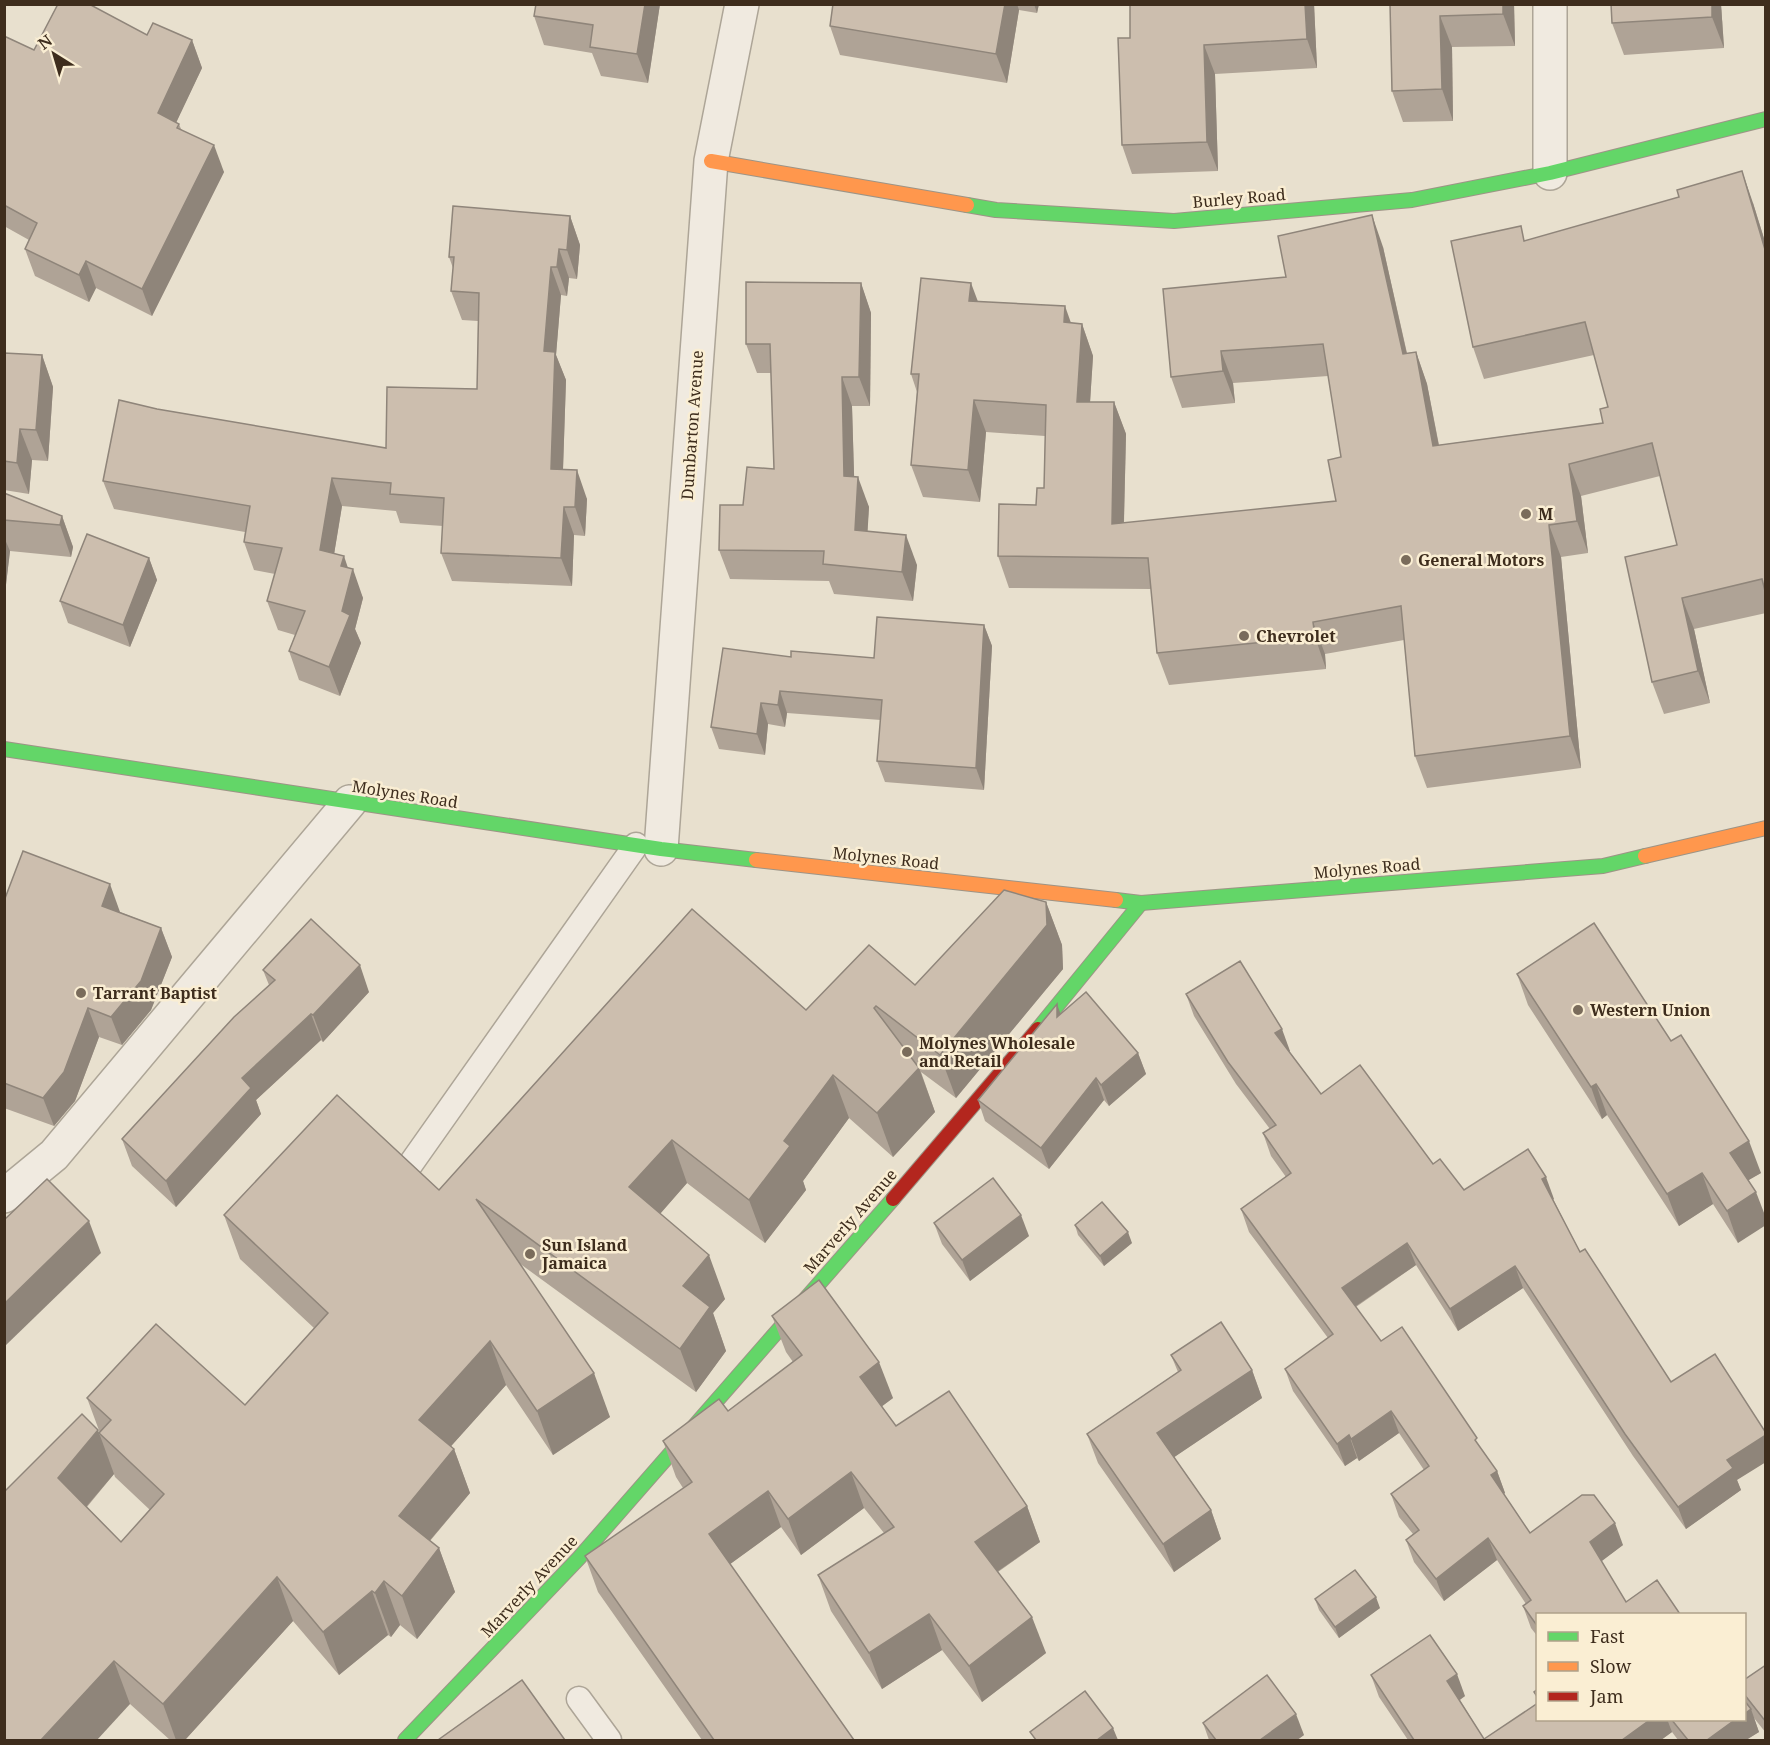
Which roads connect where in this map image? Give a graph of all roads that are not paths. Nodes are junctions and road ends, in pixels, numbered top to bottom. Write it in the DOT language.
graph roads {
  1 [pos="742,4"];
  2 [pos="1550,4"];
  3 [pos="1766,119"];
  4 [pos="711,161"];
  5 [pos="1550,174"];
  6 [pos="4,749"];
  7 [pos="350,802"];
  8 [pos="1766,828"];
  9 [pos="648,847"];
  10 [pos="1141,903"];
  11 [pos="410,1165"];
  12 [pos="4,1196"];
  13 [pos="579,1699"];
  14 [pos="405,1740"];
  15 [pos="609,1740"];
  1 -- 4 [label="street, Dumbarton Avenue"];
  2 -- 5 [label="street"];
  3 -- 5 [label="street, Burley Road"];
  4 -- 5 [label="street, Burley Road"];
  4 -- 9 [label="street, Dumbarton Avenue"];
  6 -- 7 [label="street, Molynes Road"];
  7 -- 9 [label="street, Molynes Road"];
  7 -- 12 [label="street"];
  8 -- 10 [label="street, Molynes Road"];
  9 -- 10 [label="street, Molynes Road"];
  9 -- 11 [label="lane"];
  10 -- 14 [label="street, Marverly Avenue"];
  13 -- 15 [label="lane"];
}
